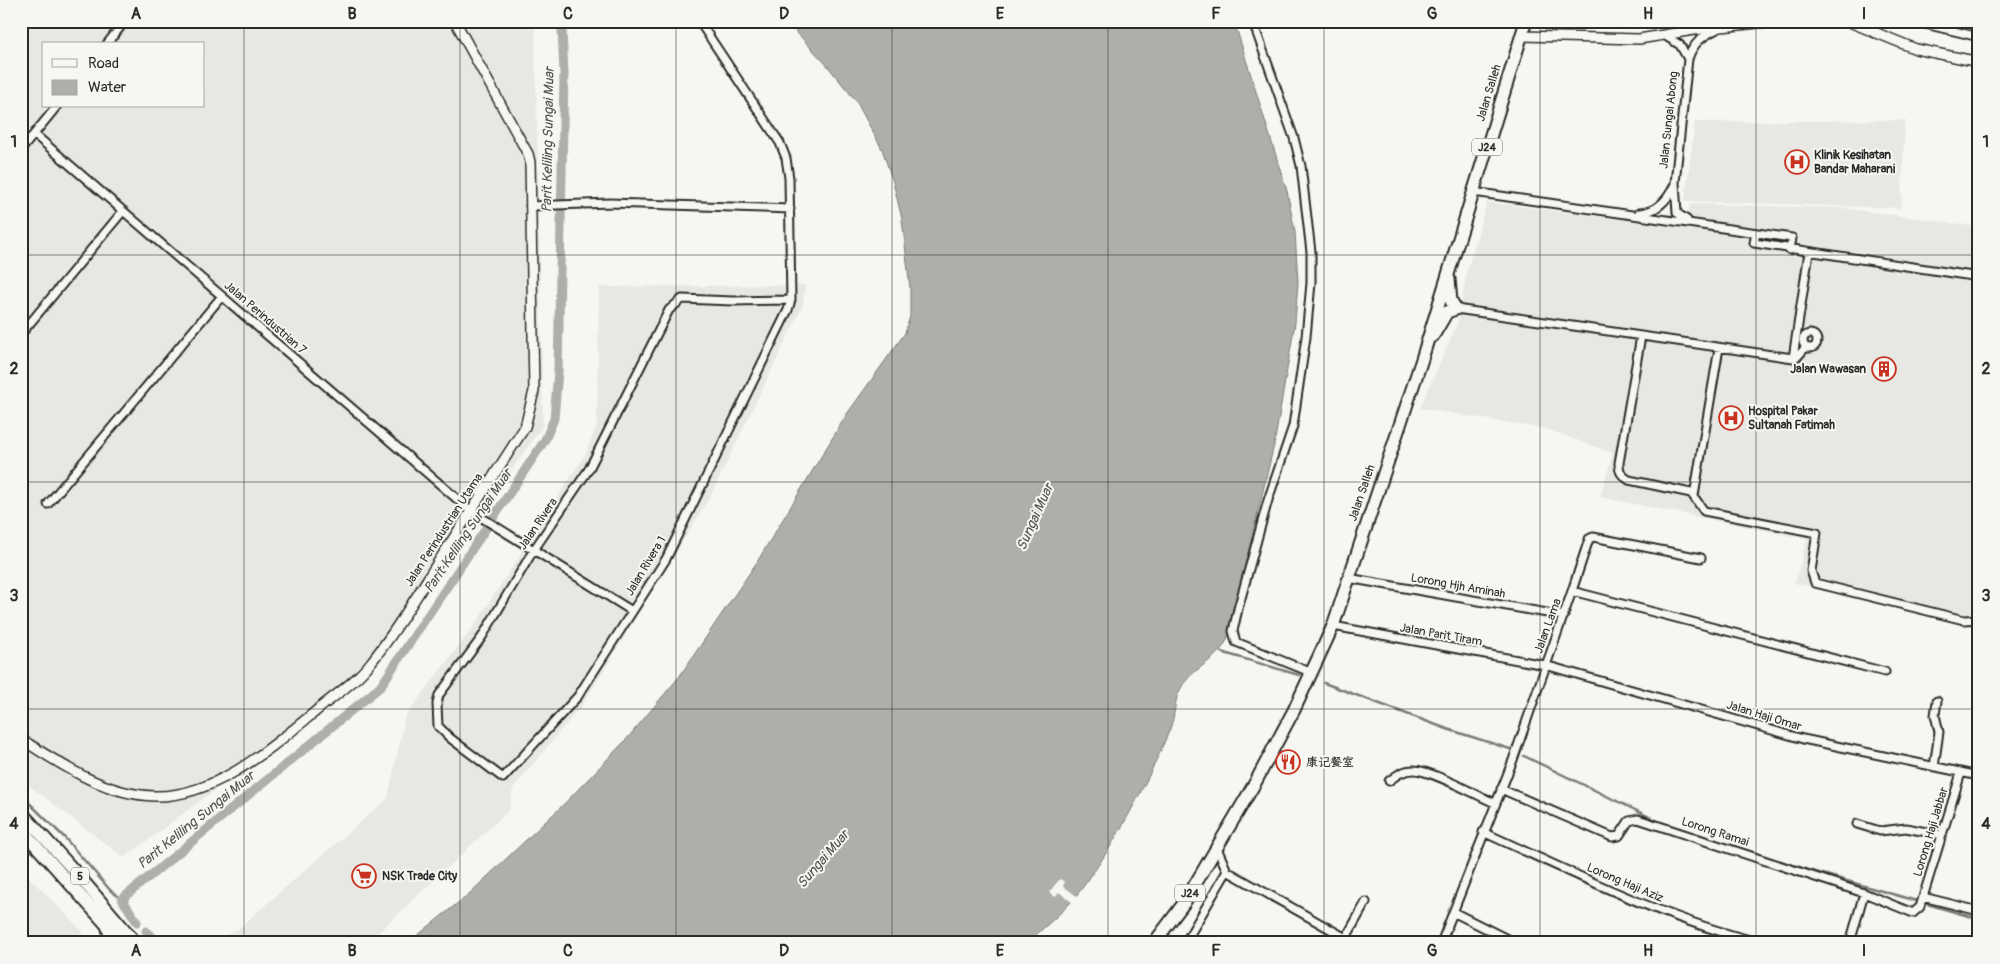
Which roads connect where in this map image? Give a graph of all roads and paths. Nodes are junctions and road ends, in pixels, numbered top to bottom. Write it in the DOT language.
graph roads {
  1 [pos="125,21"];
  2 [pos="455,21"];
  3 [pos="699,21"];
  4 [pos="1255,21"];
  5 [pos="1526,21"];
  6 [pos="1776,21"];
  7 [pos="1846,21"];
  8 [pos="1876,21"];
  9 [pos="1754,22"];
  10 [pos="1925,24"];
  11 [pos="1693,26"];
  12 [pos="1722,26"];
  13 [pos="1874,33"];
  14 [pos="1662,34"];
  15 [pos="1522,36"];
  16 [pos="1979,37"];
  17 [pos="109,42"];
  18 [pos="1688,58"];
  19 [pos="1979,62"];
  20 [pos="55,108"];
  21 [pos="34,134"];
  22 [pos="21,150"];
  23 [pos="1675,183"];
  24 [pos="1473,192"];
  25 [pos="530,206"];
  26 [pos="790,209"];
  27 [pos="123,211"];
  28 [pos="1628,214"];
  29 [pos="1694,224"];
  30 [pos="1756,233"];
  31 [pos="1790,250"];
  32 [pos="1808,252"];
  33 [pos="1448,272"];
  34 [pos="1979,277"];
  35 [pos="222,296"];
  36 [pos="791,300"];
  37 [pos="1456,309"];
  38 [pos="21,334"];
  39 [pos="1640,336"];
  40 [pos="1800,337"];
  41 [pos="1806,347"];
  42 [pos="1719,348"];
  43 [pos="1425,350"];
  44 [pos="1793,358"];
  45 [pos="1694,496"];
  46 [pos="48,504"];
  47 [pos="471,511"];
  48 [pos="533,551"];
  49 [pos="1701,558"];
  50 [pos="1348,578"];
  51 [pos="1572,591"];
  52 [pos="632,611"];
  53 [pos="1564,616"];
  54 [pos="1979,619"];
  55 [pos="1333,626"];
  56 [pos="1545,665"];
  57 [pos="1310,672"];
  58 [pos="1884,672"];
  59 [pos="1937,700"];
  60 [pos="21,739"];
  61 [pos="465,748"];
  62 [pos="1934,768"];
  63 [pos="1961,773"];
  64 [pos="1979,776"];
  65 [pos="1389,781"];
  66 [pos="1501,789"];
  67 [pos="1495,803"];
  68 [pos="21,812"];
  69 [pos="1857,824"];
  70 [pos="21,829"];
  71 [pos="1484,832"];
  72 [pos="1942,835"];
  73 [pos="1217,848"];
  74 [pos="1227,871"];
  75 [pos="1864,893"];
  76 [pos="1366,902"];
  77 [pos="1921,902"];
  78 [pos="1979,911"];
  79 [pos="1453,912"];
  80 [pos="101,916"];
  81 [pos="1157,939"];
  82 [pos="1344,940"];
  83 [pos="110,943"];
  84 [pos="122,943"];
  85 [pos="136,943"];
  86 [pos="1173,943"];
  87 [pos="1185,943"];
  88 [pos="1441,943"];
  89 [pos="1515,943"];
  90 [pos="1762,943"];
  91 [pos="1850,943"];
  1 -- 17 [label="street"];
  2 -- 25 [label="street, Jalan Perindustrian Utama"];
  3 -- 26 [label="street"];
  4 -- 57 [label="street"];
  5 -- 15 [label="main road, Jalan Salleh / J24"];
  6 -- 9 [label="street"];
  7 -- 13 [label="street"];
  8 -- 13 [label="street"];
  9 -- 12 [label="street"];
  10 -- 16 [label="street"];
  11 -- 12 [label="street"];
  11 -- 14 [label="street"];
  12 -- 18 [label="street"];
  13 -- 19 [label="street"];
  14 -- 15 [label="street"];
  14 -- 18 [label="street"];
  15 -- 24 [label="main road, Jalan Salleh / J24"];
  18 -- 23 [label="street, Jalan Sungai Abong"];
  20 -- 21 [label="street"];
  21 -- 22 [label="street"];
  21 -- 27 [label="street, Jalan Perindustrian 7"];
  23 -- 28 [label="street"];
  23 -- 29 [label="street, Jalan Sungai Abong"];
  24 -- 28 [label="street"];
  24 -- 33 [label="main road, Jalan Salleh / J24"];
  25 -- 26 [label="street"];
  25 -- 47 [label="street, Jalan Perindustrian Utama"];
  26 -- 36 [label="street"];
  27 -- 35 [label="street, Jalan Perindustrian 7"];
  27 -- 38 [label="street"];
  28 -- 29 [label="street"];
  29 -- 30 [label="street"];
  30 -- 31 [label="street"];
  30 -- 31 [label="street"];
  31 -- 32 [label="street"];
  32 -- 34 [label="street"];
  32 -- 40 [label="street"];
  33 -- 37 [label="main road"];
  33 -- 43 [label="main road, Jalan Salleh / J24"];
  35 -- 46 [label="street"];
  35 -- 47 [label="street, Jalan Perindustrian 7"];
  36 -- 48 [label="street, Jalan Rivera"];
  36 -- 52 [label="street, Jalan Rivera 1"];
  37 -- 39 [label="street"];
  37 -- 43 [label="main road"];
  39 -- 42 [label="street"];
  39 -- 45 [label="street"];
  40 -- 41 [label="street"];
  40 -- 41 [label="street"];
  40 -- 44 [label="street"];
  41 -- 44 [label="street"];
  42 -- 44 [label="street"];
  42 -- 45 [label="street"];
  43 -- 50 [label="main road, Jalan Salleh / J24"];
  45 -- 54 [label="street"];
  47 -- 48 [label="street, Jalan Perindustrian 7"];
  47 -- 60 [label="street, Jalan Perindustrian Utama"];
  48 -- 52 [label="street, Jalan Perindustrian 7"];
  48 -- 61 [label="street, Jalan Rivera"];
  49 -- 51 [label="street"];
  50 -- 53 [label="street, Lorong Hjh Aminah"];
  50 -- 55 [label="main road, Jalan Salleh / J24"];
  51 -- 53 [label="street, Jalan Lama"];
  51 -- 58 [label="street, Jalan Lama"];
  52 -- 61 [label="street, Jalan Rivera 1"];
  53 -- 56 [label="street, Jalan Lama"];
  55 -- 56 [label="street, Jalan Parit Tiram"];
  55 -- 57 [label="main road, Jalan Salleh / J24"];
  56 -- 62 [label="street, Jalan Haji Omar"];
  56 -- 66 [label="street, Jalan Lama"];
  57 -- 73 [label="main road, Jalan Salleh / J24"];
  59 -- 62 [label="street"];
  62 -- 63 [label="street, Jalan Haji Omar"];
  63 -- 64 [label="street, Jalan Haji Omar"];
  63 -- 72 [label="street, Lorong Haji Jabbar"];
  65 -- 67 [label="street"];
  66 -- 67 [label="street, Jalan Lama"];
  66 -- 75 [label="street, Lorong Ramai"];
  67 -- 71 [label="street, Jalan Lama"];
  68 -- 85 [label="main road, 5"];
  69 -- 72 [label="street"];
  70 -- 80 [label="main road, 5"];
  71 -- 79 [label="street, Jalan Lama"];
  71 -- 90 [label="street, Lorong Haji Aziz"];
  72 -- 77 [label="street, Lorong Haji Jabbar"];
  73 -- 74 [label="street"];
  73 -- 81 [label="main road, Jalan Salleh / J24"];
  74 -- 82 [label="street"];
  74 -- 87 [label="street"];
  75 -- 77 [label="street, Lorong Ramai"];
  75 -- 91 [label="street"];
  76 -- 82 [label="street"];
  77 -- 78 [label="street"];
  79 -- 88 [label="street, Jalan Lama"];
  79 -- 89 [label="street"];
  80 -- 83 [label="street"];
  80 -- 84 [label="main road, 5"];
  81 -- 86 [label="street"];
}
